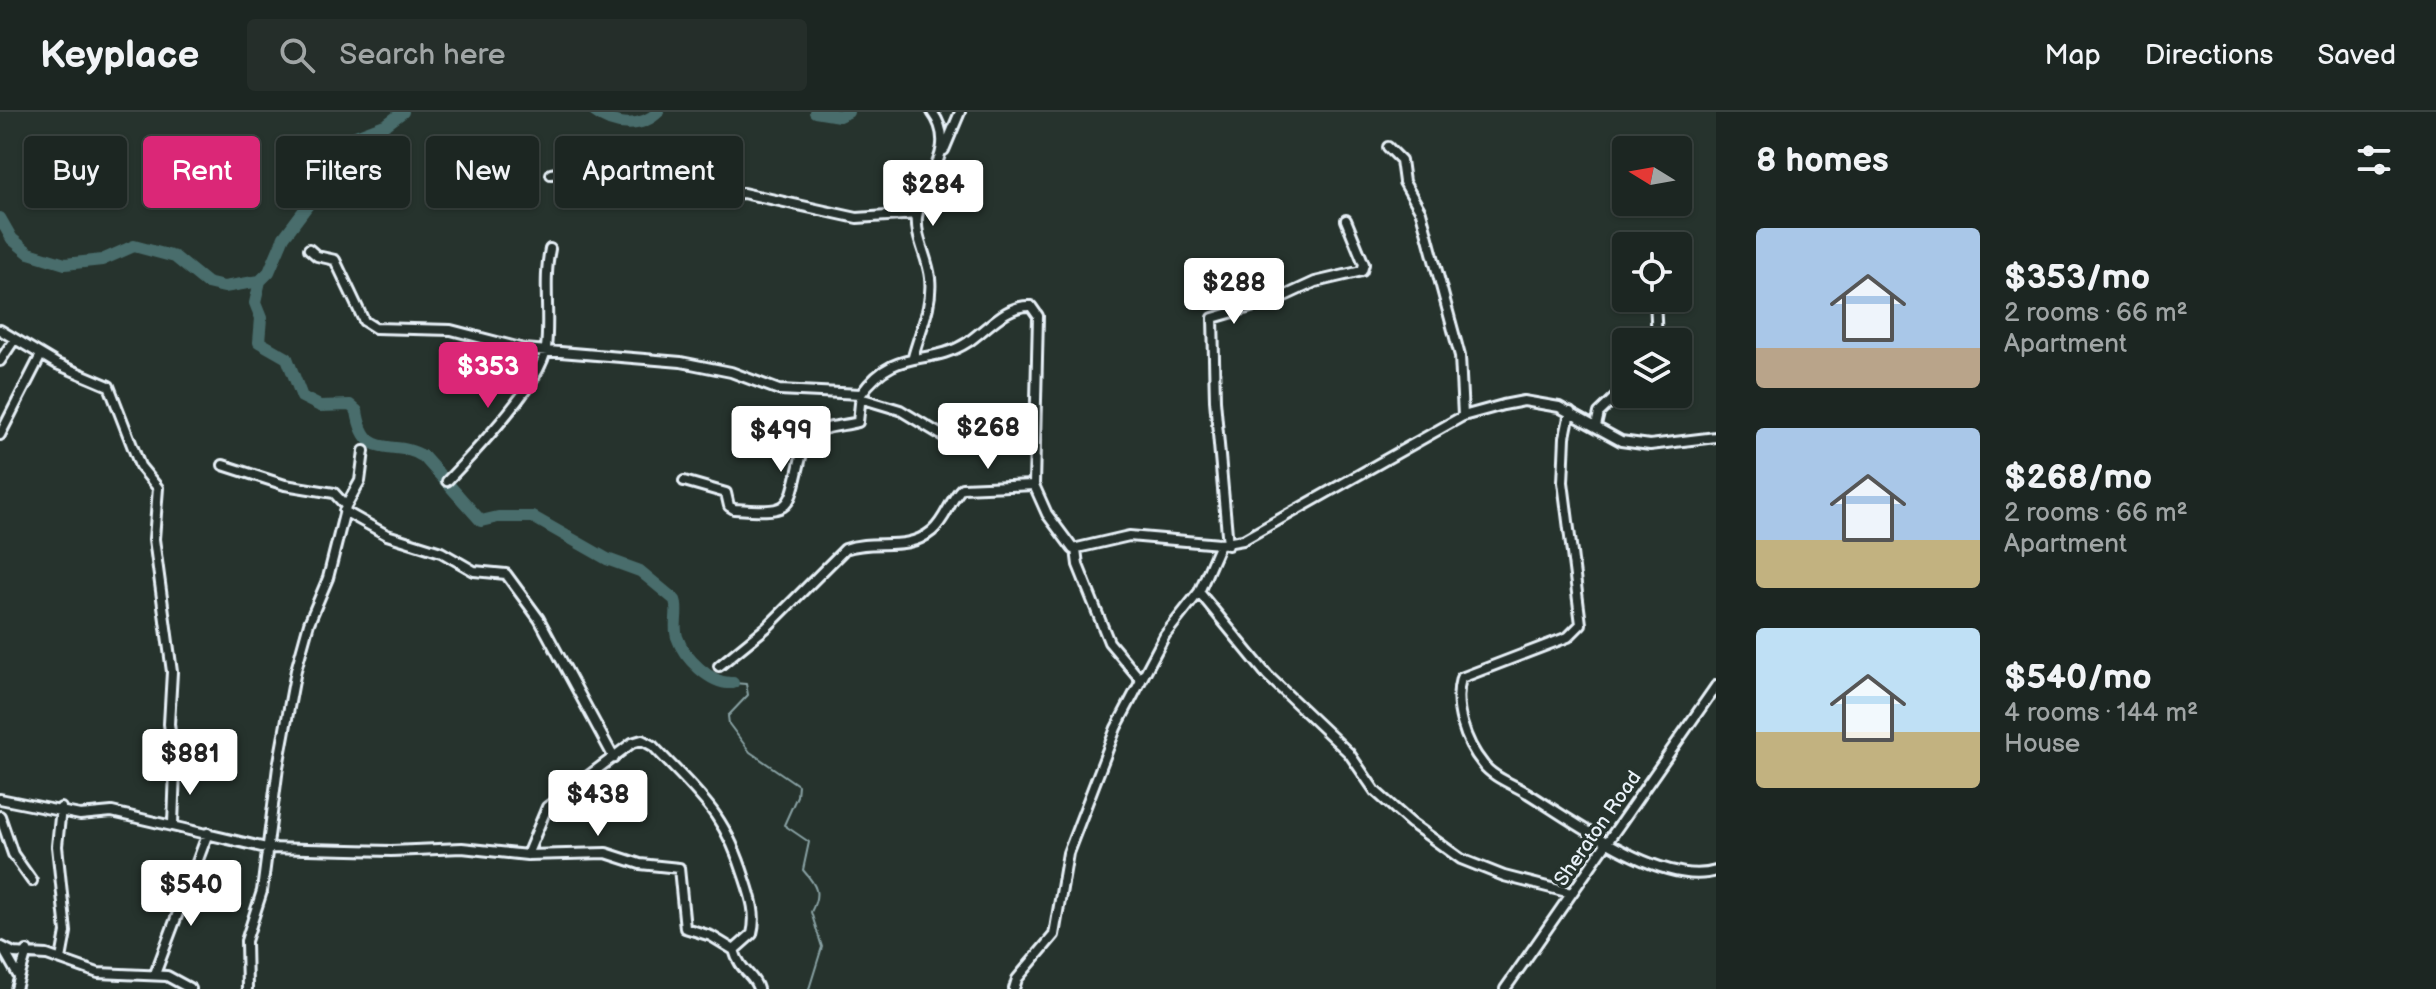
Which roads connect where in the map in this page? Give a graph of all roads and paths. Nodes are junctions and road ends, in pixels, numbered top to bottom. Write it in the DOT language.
graph roads {
  1 [pos="932,112"];
  2 [pos="960,112"];
  3 [pos="1388,147"];
  4 [pos="940,162"];
  5 [pos="551,174"];
  6 [pos="917,214"];
  7 [pos="1346,220"];
  8 [pos="309,249"];
  9 [pos="550,249"];
  10 [pos="0,330"];
  11 [pos="14,340"];
  12 [pos="546,350"];
  13 [pos="41,355"];
  14 [pos="913,357"];
  15 [pos="0,361"];
  16 [pos="860,396"];
  17 [pos="1612,400"];
  18 [pos="1570,412"];
  19 [pos="1463,416"];
  20 [pos="1596,426"];
  21 [pos="1034,430"];
  22 [pos="1,431"];
  23 [pos="1716,437"];
  24 [pos="364,451"];
  25 [pos="223,465"];
  26 [pos="447,481"];
  27 [pos="684,481"];
  28 [pos="1034,485"];
  29 [pos="345,509"];
  30 [pos="1224,544"];
  31 [pos="1076,549"];
  32 [pos="1199,592"];
  33 [pos="719,666"];
  34 [pos="1140,679"];
  35 [pos="1716,686"];
  36 [pos="614,758"];
  37 [pos="0,799"];
  38 [pos="61,808"];
  39 [pos="0,816"];
  40 [pos="173,824"];
  41 [pos="208,833"];
  42 [pos="1607,844"];
  43 [pos="266,848"];
  44 [pos="281,849"];
  45 [pos="527,855"];
  46 [pos="266,861"];
  47 [pos="1716,871"];
  48 [pos="32,881"];
  49 [pos="1571,893"];
  50 [pos="1,948"];
  51 [pos="734,950"];
  52 [pos="27,951"];
  53 [pos="61,959"];
  54 [pos="155,974"];
  55 [pos="19,977"];
  56 [pos="16,989"];
  57 [pos="191,989"];
  58 [pos="247,989"];
  59 [pos="758,989"];
  60 [pos="1014,989"];
  61 [pos="1505,989"];
  1 -- 4 [label="street"];
  2 -- 4 [label="street"];
  3 -- 19 [label="street"];
  4 -- 6 [label="street"];
  5 -- 6 [label="street"];
  6 -- 14 [label="street"];
  7 -- 30 [label="street"];
  8 -- 12 [label="street"];
  9 -- 12 [label="street"];
  10 -- 11 [label="street"];
  11 -- 13 [label="street"];
  11 -- 15 [label="street"];
  12 -- 16 [label="street"];
  12 -- 26 [label="street"];
  13 -- 22 [label="street"];
  13 -- 40 [label="street"];
  14 -- 16 [label="street"];
  14 -- 21 [label="street"];
  16 -- 21 [label="street"];
  16 -- 27 [label="street"];
  17 -- 20 [label="street"];
  18 -- 19 [label="street"];
  18 -- 20 [label="street"];
  18 -- 42 [label="street"];
  19 -- 30 [label="street"];
  20 -- 23 [label="street"];
  21 -- 28 [label="street"];
  24 -- 29 [label="street"];
  25 -- 29 [label="street"];
  28 -- 31 [label="street"];
  28 -- 33 [label="street"];
  29 -- 36 [label="street"];
  29 -- 43 [label="street"];
  30 -- 31 [label="street"];
  30 -- 32 [label="street"];
  31 -- 34 [label="street"];
  32 -- 34 [label="street"];
  32 -- 49 [label="street"];
  34 -- 60 [label="street"];
  35 -- 42 [label="street, Sheraton Road"];
  36 -- 45 [label="street"];
  36 -- 51 [label="street"];
  37 -- 38 [label="street"];
  38 -- 40 [label="street"];
  38 -- 53 [label="street"];
  39 -- 48 [label="street"];
  40 -- 41 [label="street"];
  41 -- 43 [label="street"];
  41 -- 54 [label="street"];
  42 -- 47 [label="street"];
  42 -- 49 [label="street, Sheraton Road"];
  43 -- 44 [label="street"];
  43 -- 46 [label="street"];
  44 -- 45 [label="street"];
  44 -- 46 [label="street"];
  45 -- 51 [label="street"];
  46 -- 58 [label="street"];
  49 -- 61 [label="street, Sheraton Road"];
  50 -- 52 [label="street"];
  50 -- 55 [label="street"];
  51 -- 59 [label="street"];
  52 -- 53 [label="street"];
  52 -- 55 [label="street"];
  53 -- 54 [label="street"];
  54 -- 57 [label="street"];
  55 -- 56 [label="street"];
}
